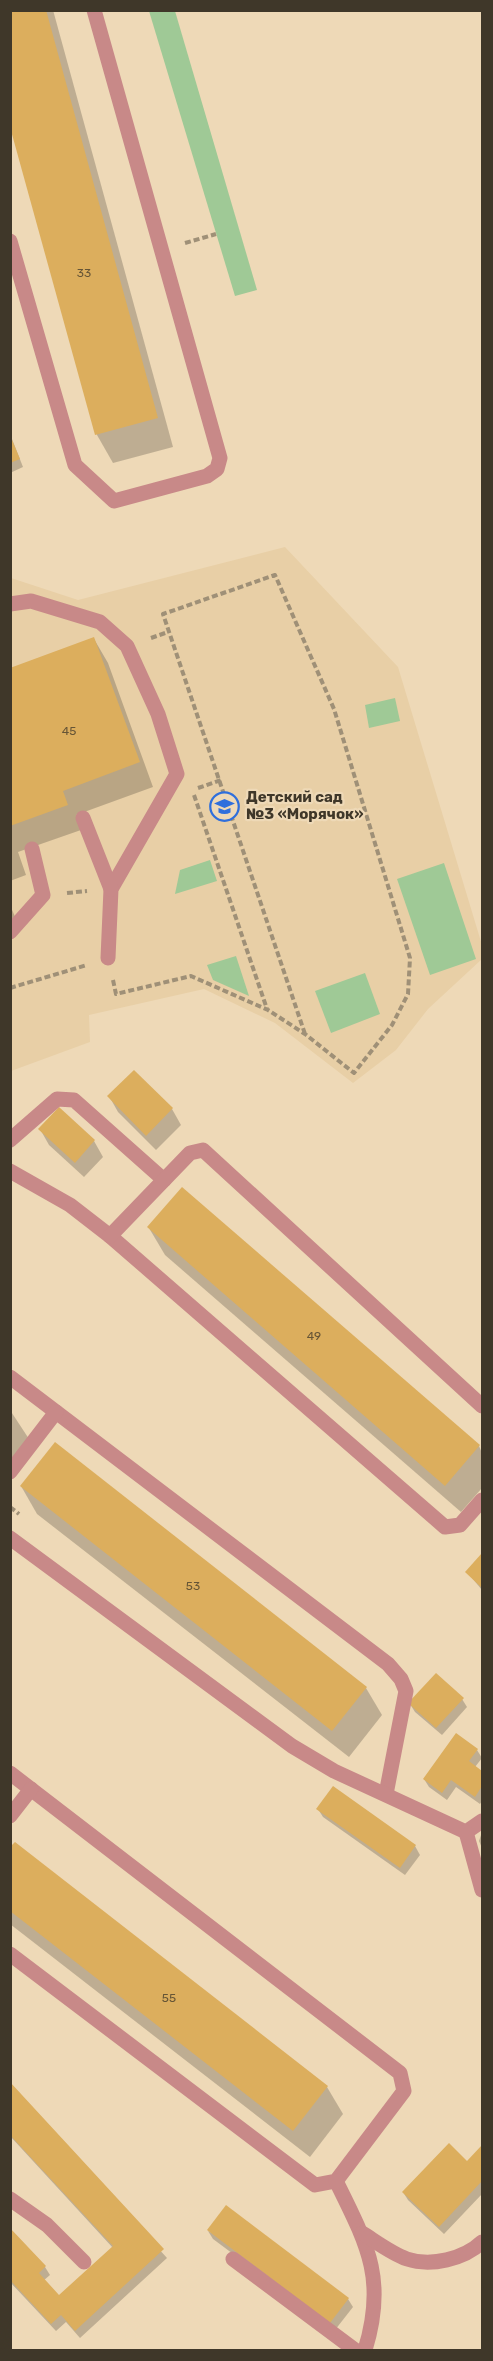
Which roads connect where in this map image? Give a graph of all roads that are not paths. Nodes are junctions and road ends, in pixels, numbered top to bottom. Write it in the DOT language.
graph roads {
  1 [pos="94,10"];
  2 [pos="10,241"];
  3 [pos="10,604"];
  4 [pos="83,818"];
  5 [pos="32,849"];
  6 [pos="111,889"];
  7 [pos="10,932"];
  8 [pos="108,958"];
  9 [pos="10,1140"];
  10 [pos="10,1171"];
  11 [pos="164,1180"];
  12 [pos="110,1236"];
  13 [pos="10,1377"];
  14 [pos="483,1406"];
  15 [pos="56,1412"];
  16 [pos="10,1472"];
  17 [pos="483,1500"];
  18 [pos="10,1538"];
  19 [pos="10,1773"];
  20 [pos="31,1789"];
  21 [pos="386,1794"];
  22 [pos="10,1816"];
  23 [pos="483,1821"];
  24 [pos="466,1832"];
  25 [pos="483,1890"];
  26 [pos="10,1954"];
  27 [pos="336,2181"];
  28 [pos="10,2199"];
  29 [pos="362,2233"];
  30 [pos="483,2242"];
  31 [pos="233,2259"];
  32 [pos="84,2262"];
  33 [pos="355,2350"];
  34 [pos="365,2350"];
  1 -- 2 [label="lane"];
  3 -- 6 [label="lane"];
  4 -- 6 [label="lane"];
  5 -- 7 [label="lane"];
  6 -- 8 [label="lane"];
  9 -- 11 [label="lane"];
  10 -- 12 [label="lane"];
  11 -- 12 [label="lane"];
  11 -- 14 [label="lane"];
  12 -- 17 [label="lane"];
  13 -- 15 [label="lane"];
  15 -- 16 [label="lane"];
  15 -- 21 [label="lane"];
  18 -- 21 [label="lane"];
  19 -- 20 [label="lane"];
  20 -- 22 [label="lane"];
  20 -- 27 [label="lane"];
  21 -- 24 [label="lane"];
  23 -- 24 [label="lane"];
  24 -- 25 [label="lane"];
  26 -- 27 [label="lane"];
  27 -- 29 [label="lane"];
  28 -- 32 [label="lane"];
  29 -- 30 [label="lane"];
  29 -- 34 [label="lane"];
  31 -- 33 [label="lane"];
}
